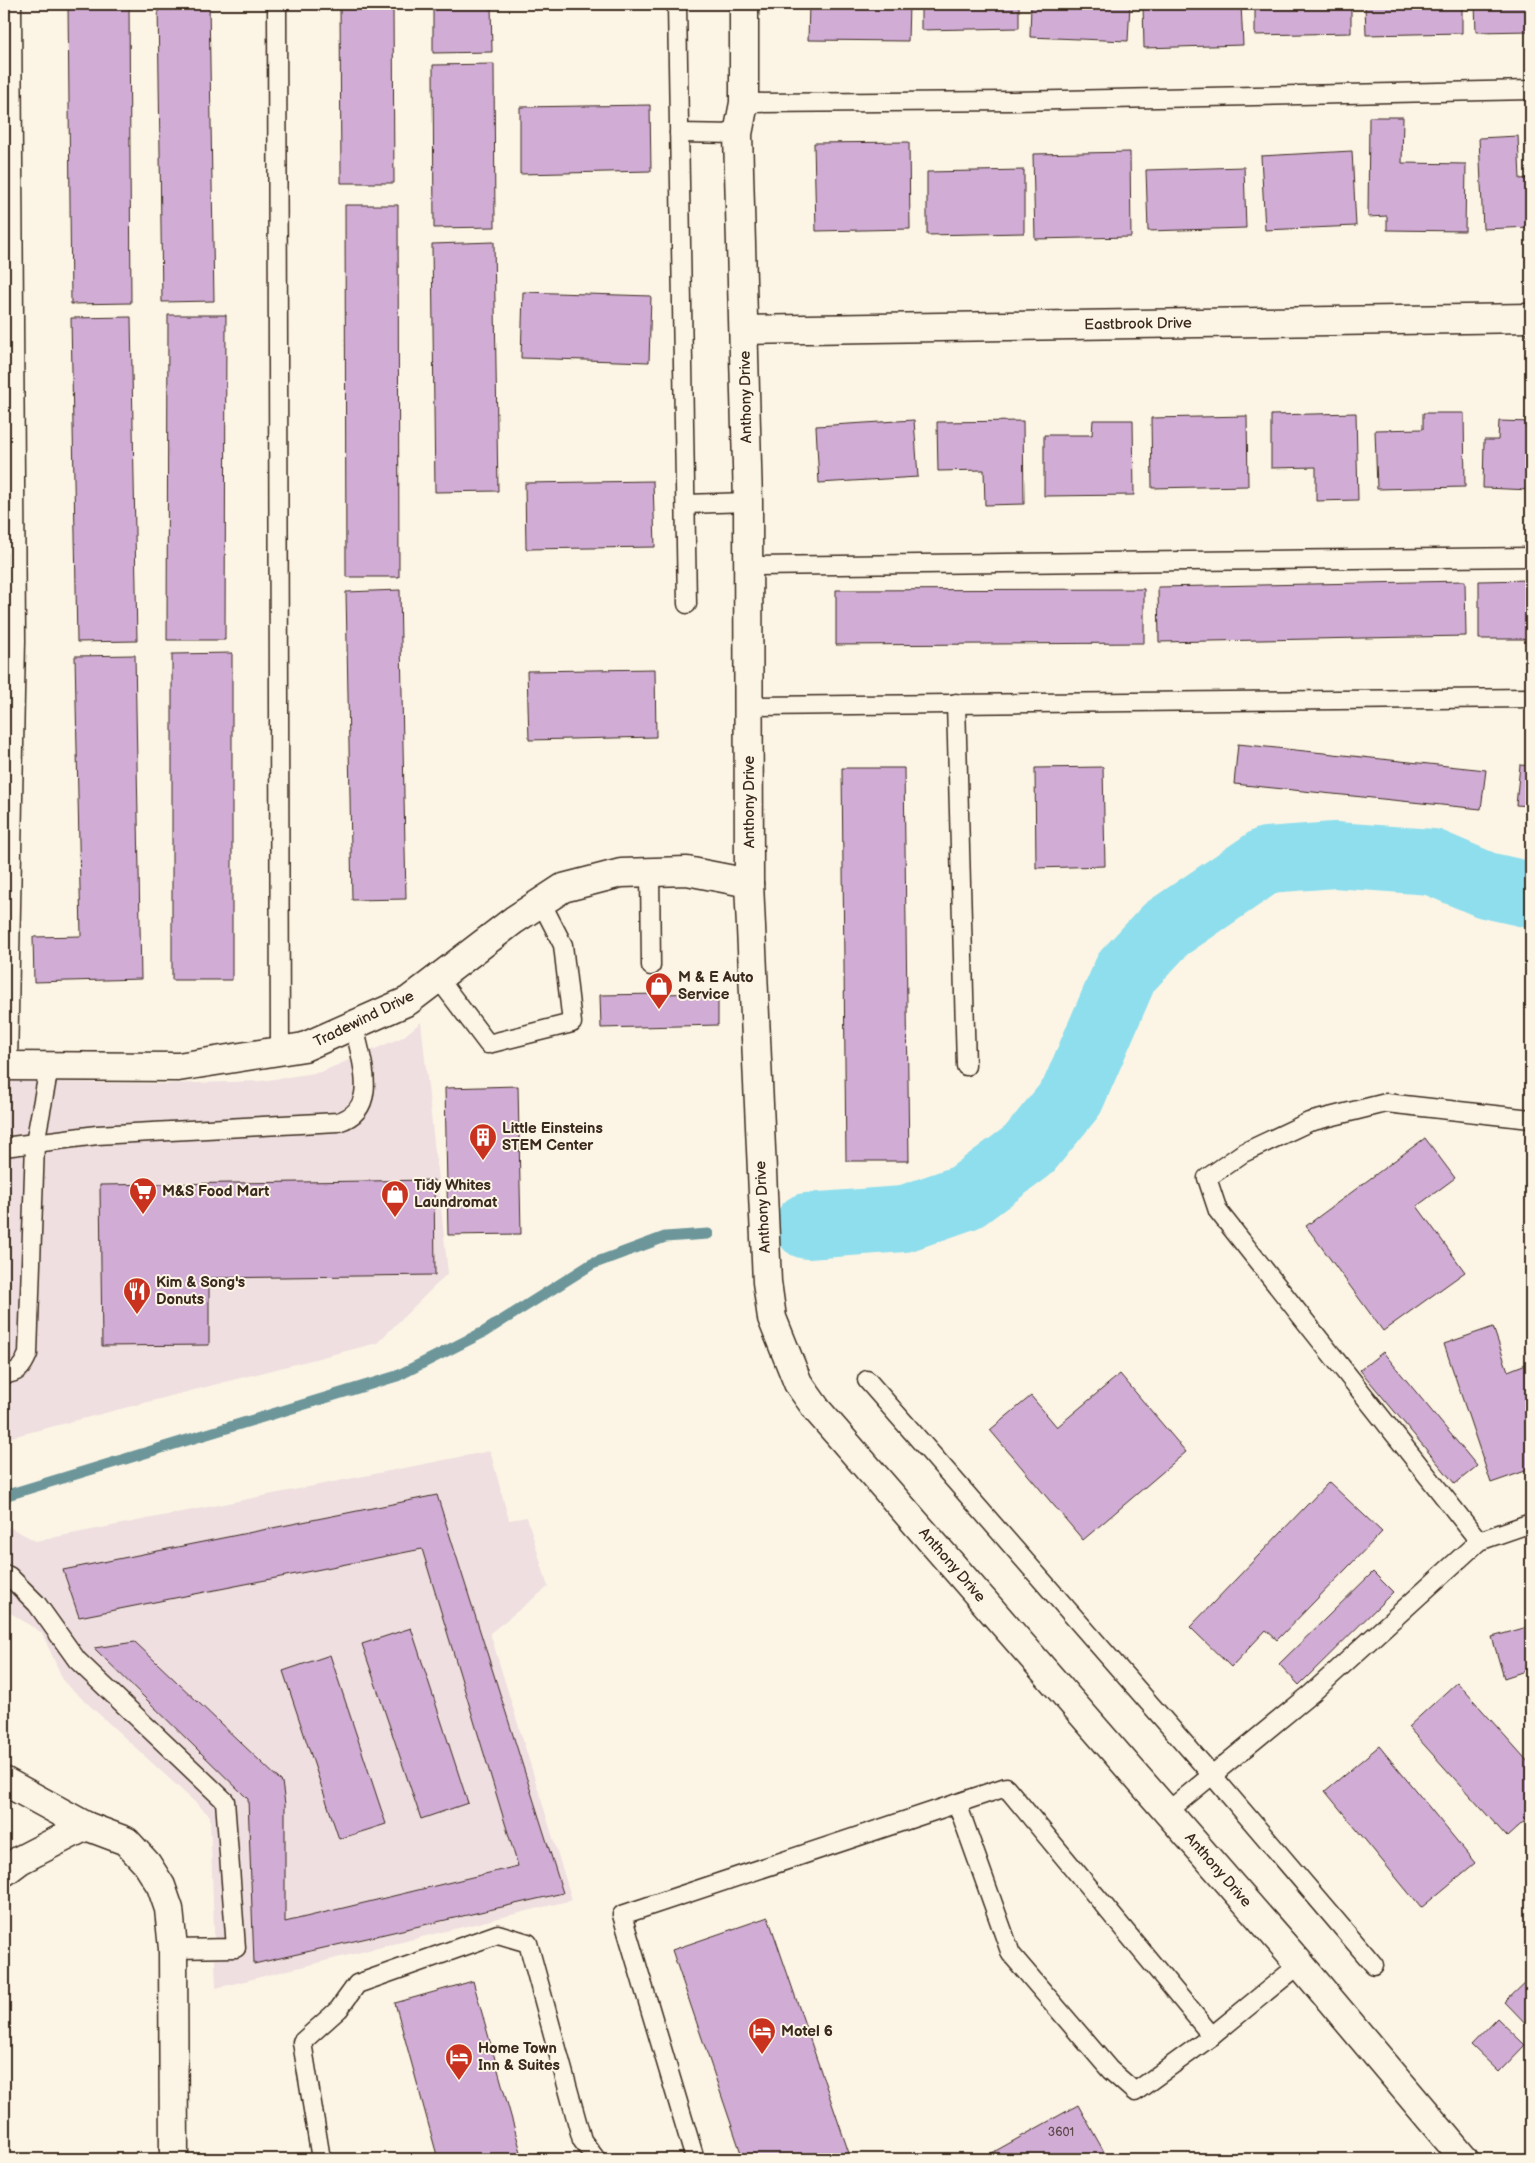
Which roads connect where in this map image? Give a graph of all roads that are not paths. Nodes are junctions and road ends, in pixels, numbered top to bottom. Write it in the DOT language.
graph roads {
  1 [pos="12,4"];
  2 [pos="277,4"];
  3 [pos="676,4"];
  4 [pos="744,4"];
  5 [pos="1531,90"];
  6 [pos="744,103"];
  7 [pos="679,133"];
  8 [pos="738,134"];
  9 [pos="9,301"];
  10 [pos="1531,318"];
  11 [pos="744,330"];
  12 [pos="748,502"];
  13 [pos="686,504"];
  14 [pos="1531,557"];
  15 [pos="749,566"];
  16 [pos="687,604"];
  17 [pos="10,640"];
  18 [pos="1531,698"];
  19 [pos="956,703"];
  20 [pos="748,706"];
  21 [pos="650,872"];
  22 [pos="749,883"];
  23 [pos="541,902"];
  24 [pos="651,966"];
  25 [pos="438,978"];
  26 [pos="354,1025"];
  27 [pos="280,1051"];
  28 [pos="6,1066"];
  29 [pos="966,1066"];
  30 [pos="49,1068"];
  31 [pos="1531,1119"];
  32 [pos="35,1143"];
  33 [pos="4,1147"];
  34 [pos="4,1374"];
  35 [pos="867,1380"];
  36 [pos="1531,1523"];
  37 [pos="1479,1541"];
  38 [pos="4,1574"];
  39 [pos="1212,1775"];
  40 [pos="4,1781"];
  41 [pos="957,1803"];
  42 [pos="1167,1812"];
  43 [pos="86,1826"];
  44 [pos="4,1872"];
  45 [pos="174,1949"];
  46 [pos="1300,1964"];
  47 [pos="1374,1965"];
  48 [pos="1212,2036"];
  49 [pos="1456,2157"];
  50 [pos="174,2159"];
  51 [pos="321,2159"];
  52 [pos="596,2159"];
  53 [pos="695,2159"];
  1 -- 9 [label="lane"];
  2 -- 27 [label="lane"];
  3 -- 7 [label="lane"];
  4 -- 6 [label="street, Anthony Drive"];
  5 -- 6 [label="lane"];
  6 -- 8 [label="street, Anthony Drive"];
  7 -- 8 [label="lane"];
  7 -- 13 [label="lane"];
  8 -- 11 [label="street, Anthony Drive"];
  9 -- 17 [label="lane"];
  10 -- 11 [label="street, Eastbrook Drive"];
  11 -- 12 [label="street, Anthony Drive"];
  12 -- 13 [label="lane"];
  12 -- 15 [label="street, Anthony Drive"];
  13 -- 16 [label="lane"];
  14 -- 15 [label="lane"];
  15 -- 20 [label="street, Anthony Drive"];
  17 -- 28 [label="lane"];
  18 -- 19 [label="lane"];
  19 -- 20 [label="lane"];
  19 -- 29 [label="lane"];
  20 -- 22 [label="street, Anthony Drive"];
  21 -- 22 [label="street, Tradewind Drive"];
  21 -- 23 [label="street, Tradewind Drive"];
  21 -- 24 [label="lane"];
  22 -- 42 [label="street, Anthony Drive"];
  23 -- 25 [label="street, Tradewind Drive"];
  23 -- 25 [label="lane"];
  25 -- 26 [label="street, Tradewind Drive"];
  26 -- 27 [label="street, Tradewind Drive"];
  26 -- 32 [label="lane"];
  27 -- 30 [label="street, Tradewind Drive"];
  28 -- 30 [label="street, Tradewind Drive"];
  30 -- 32 [label="lane"];
  31 -- 37 [label="lane"];
  32 -- 33 [label="lane"];
  32 -- 34 [label="lane"];
  35 -- 39 [label="lane"];
  36 -- 37 [label="lane"];
  37 -- 39 [label="lane"];
  38 -- 45 [label="lane"];
  39 -- 42 [label="lane"];
  39 -- 47 [label="lane"];
  40 -- 43 [label="street"];
  41 -- 48 [label="lane"];
  41 -- 48 [label="lane"];
  41 -- 53 [label="lane"];
  42 -- 46 [label="street, Anthony Drive"];
  43 -- 44 [label="street"];
  43 -- 45 [label="street"];
  45 -- 50 [label="street"];
  46 -- 48 [label="lane"];
  46 -- 49 [label="street, Anthony Drive"];
  51 -- 52 [label="lane"];
}
